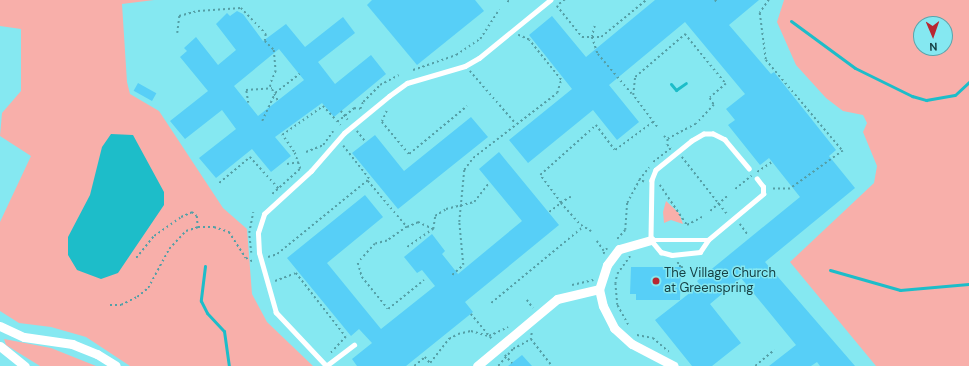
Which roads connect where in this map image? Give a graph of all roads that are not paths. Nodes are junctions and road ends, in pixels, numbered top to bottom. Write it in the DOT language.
graph roads {
  1 [pos="550,0"];
  2 [pos="748,169"];
  3 [pos="757,179"];
  4 [pos="651,240"];
  5 [pos="708,240"];
  6 [pos="599,289"];
  7 [pos="0,326"];
  8 [pos="354,345"];
  9 [pos="0,346"];
  10 [pos="674,362"];
  11 [pos="25,366"];
  12 [pos="116,366"];
  13 [pos="326,366"];
  14 [pos="477,366"];
  1 -- 13 [label="lane"];
  2 -- 4 [label="lane"];
  3 -- 5 [label="lane"];
  4 -- 5 [label="lane"];
  4 -- 5 [label="lane"];
  4 -- 6 [label="street"];
  6 -- 10 [label="street"];
  6 -- 14 [label="street"];
  7 -- 12 [label="street"];
  8 -- 13 [label="lane"];
  9 -- 11 [label="street"];
}
